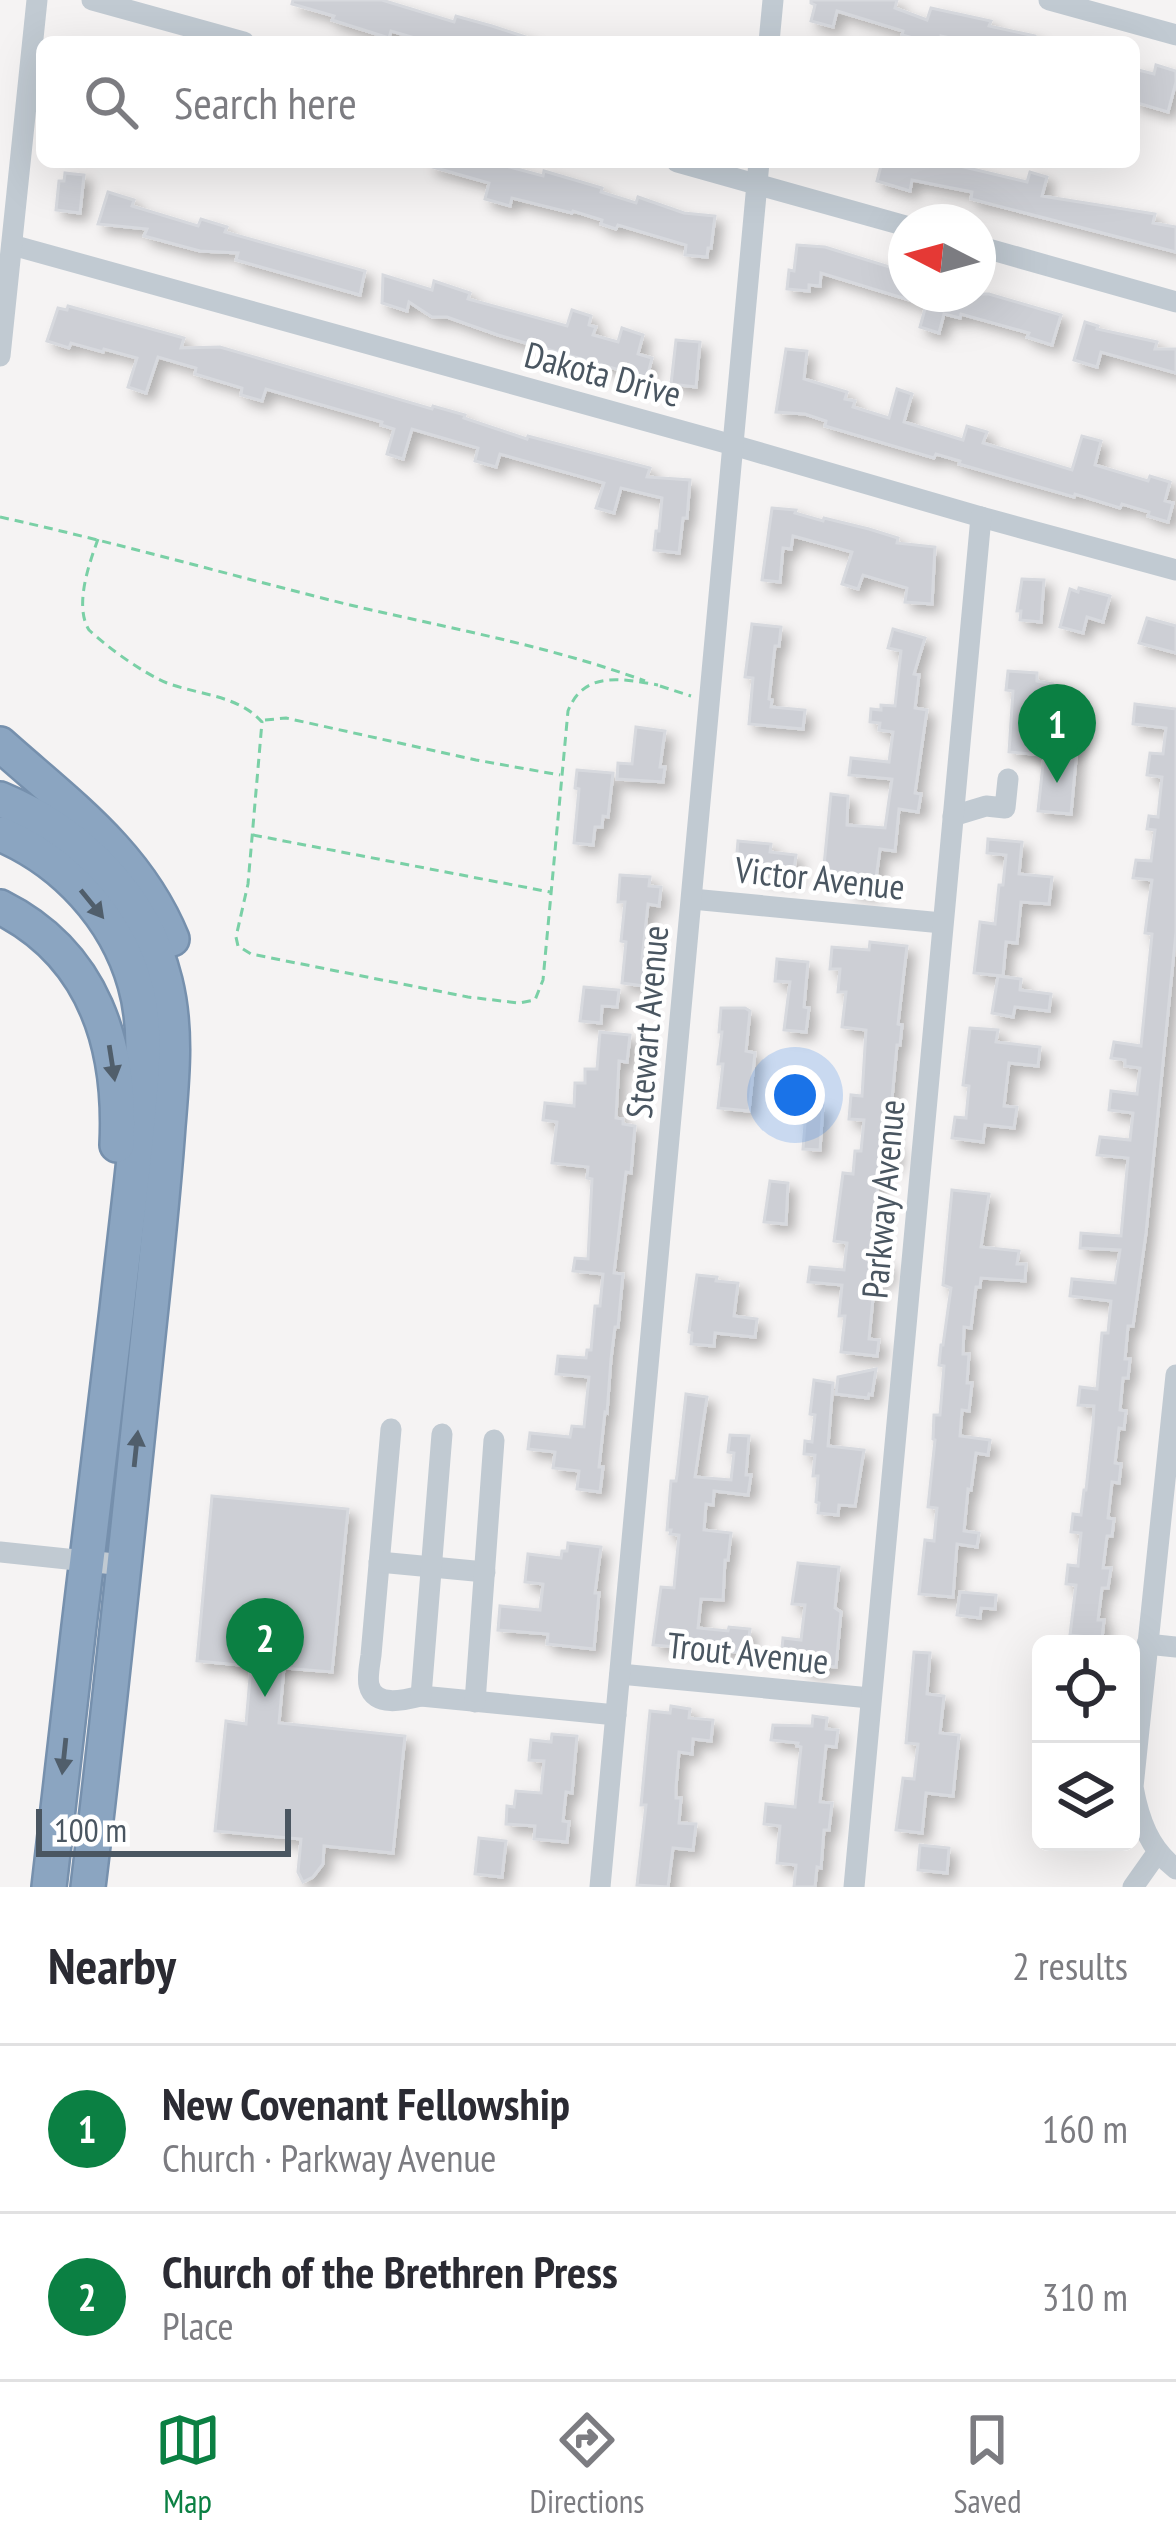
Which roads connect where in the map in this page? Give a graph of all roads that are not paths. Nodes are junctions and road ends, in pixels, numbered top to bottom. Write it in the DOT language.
graph roads {
  1 [pos="37,0"];
  2 [pos="92,0"];
  3 [pos="772,0"];
  4 [pos="1049,0"];
  5 [pos="1176,35"];
  6 [pos="222,36"];
  7 [pos="769,36"];
  8 [pos="721,168"];
  9 [pos="758,173"];
  10 [pos="888,220"];
  11 [pos="12,245"];
  12 [pos="996,251"];
  13 [pos="1176,302"];
  14 [pos="0,356"];
  15 [pos="733,445"];
  16 [pos="981,518"];
  17 [pos="1176,570"];
  18 [pos="0,744"];
  19 [pos="1008,778"];
  20 [pos="0,799"];
  21 [pos="953,815"];
  22 [pos="0,834"];
  23 [pos="692,899"];
  24 [pos="0,907"];
  25 [pos="942,923"];
  26 [pos="164,1188"];
  27 [pos="1176,1375"];
  28 [pos="1174,1407"];
  29 [pos="103,1423"];
  30 [pos="391,1429"];
  31 [pos="442,1433"];
  32 [pos="494,1440"];
  33 [pos="0,1552"];
  34 [pos="85,1560"];
  35 [pos="379,1562"];
  36 [pos="124,1565"];
  37 [pos="431,1567"];
  38 [pos="484,1572"];
  39 [pos="1147,1644"];
  40 [pos="1176,1647"];
  41 [pos="620,1674"];
  42 [pos="421,1696"];
  43 [pos="870,1698"];
  44 [pos="475,1702"];
  45 [pos="616,1715"];
  46 [pos="1157,1853"];
  47 [pos="1176,1869"];
  48 [pos="49,1887"];
  49 [pos="88,1887"];
  50 [pos="600,1887"];
  51 [pos="854,1887"];
  52 [pos="1132,1887"];
  1 -- 11 [label="street"];
  2 -- 6 [label="street"];
  3 -- 7 [label="street"];
  4 -- 5 [label="street"];
  8 -- 9 [label="street"];
  9 -- 10 [label="street"];
  9 -- 15 [label="street, Stewart Avenue"];
  11 -- 14 [label="street"];
  11 -- 15 [label="street, Dakota Drive"];
  12 -- 13 [label="street"];
  15 -- 16 [label="street, Dakota Drive"];
  15 -- 23 [label="street, Stewart Avenue"];
  16 -- 17 [label="street, Dakota Drive"];
  16 -- 21 [label="street, Parkway Avenue"];
  18 -- 26 [label="highway"];
  19 -- 21 [label="street"];
  20 -- 26 [label="highway"];
  21 -- 25 [label="street, Parkway Avenue"];
  22 -- 29 [label="highway, one-way"];
  23 -- 25 [label="street, Victor Avenue"];
  23 -- 41 [label="street, Stewart Avenue"];
  24 -- 29 [label="highway, one-way"];
  25 -- 43 [label="street, Parkway Avenue"];
  36 -- 26 [label="highway, one-way"];
  27 -- 28 [label="street"];
  28 -- 39 [label="street"];
  29 -- 34 [label="highway"];
  30 -- 35 [label="street"];
  31 -- 37 [label="street"];
  32 -- 38 [label="street"];
  33 -- 34 [label="street"];
  34 -- 36 [label="street"];
  34 -- 48 [label="highway, one-way"];
  35 -- 37 [label="street"];
  35 -- 42 [label="street"];
  36 -- 49 [label="highway"];
  37 -- 38 [label="street"];
  37 -- 42 [label="street"];
  38 -- 44 [label="street"];
  39 -- 40 [label="street"];
  39 -- 46 [label="street"];
  41 -- 43 [label="street, Trout Avenue"];
  41 -- 45 [label="street, Stewart Avenue"];
  42 -- 44 [label="street"];
  43 -- 51 [label="street, Parkway Avenue"];
  44 -- 45 [label="street"];
  45 -- 50 [label="street, Stewart Avenue"];
  46 -- 47 [label="street"];
  46 -- 52 [label="street"];
}
